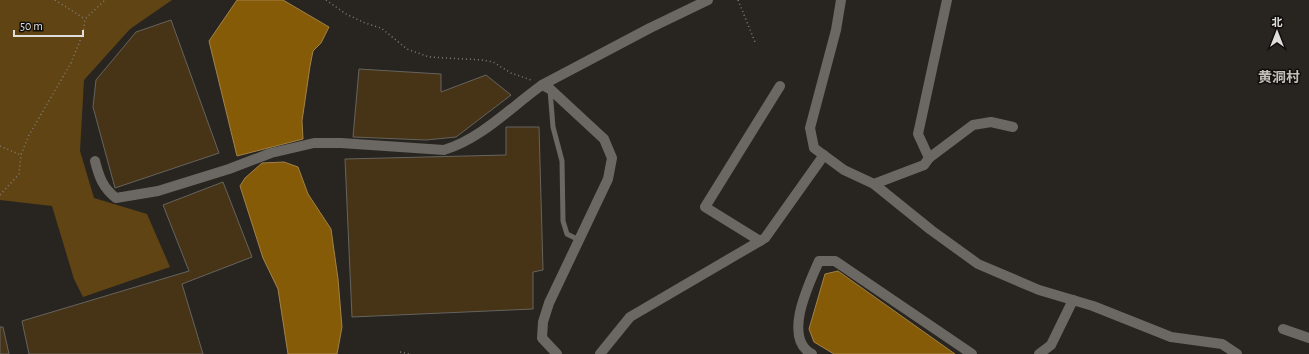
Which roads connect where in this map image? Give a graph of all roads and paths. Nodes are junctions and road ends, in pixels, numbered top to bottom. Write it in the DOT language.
graph roads {
  1 [pos="55,0"];
  2 [pos="105,0"];
  3 [pos="326,0"];
  4 [pos="708,0"];
  5 [pos="738,0"];
  6 [pos="841,0"];
  7 [pos="947,0"];
  8 [pos="85,19"];
  9 [pos="755,42"];
  10 [pos="780,86"];
  11 [pos="546,87"];
  12 [pos="1013,127"];
  13 [pos="0,146"];
  14 [pos="21,155"];
  15 [pos="824,155"];
  16 [pos="929,158"];
  17 [pos="95,161"];
  18 [pos="874,184"];
  19 [pos="0,195"];
  20 [pos="579,240"];
  21 [pos="760,241"];
  22 [pos="1073,300"];
  23 [pos="1283,329"];
  24 [pos="1309,338"];
  25 [pos="400,352"];
  26 [pos="409,354"];
  27 [pos="557,354"];
  28 [pos="600,354"];
  29 [pos="812,354"];
  30 [pos="972,354"];
  31 [pos="1039,354"];
  32 [pos="1237,354"];
  1 -- 8 [label="path"];
  2 -- 8 [label="path"];
  3 -- 11 [label="path"];
  4 -- 11 [label="street"];
  5 -- 9 [label="path"];
  6 -- 15 [label="street"];
  7 -- 16 [label="street"];
  8 -- 14 [label="path"];
  10 -- 21 [label="street"];
  11 -- 17 [label="street"];
  11 -- 20 [label="lane"];
  11 -- 20 [label="street"];
  12 -- 16 [label="street"];
  13 -- 14 [label="path"];
  14 -- 19 [label="path"];
  15 -- 18 [label="street"];
  15 -- 21 [label="street"];
  16 -- 18 [label="street"];
  18 -- 22 [label="street"];
  20 -- 27 [label="street"];
  21 -- 28 [label="street"];
  22 -- 31 [label="street"];
  22 -- 32 [label="street"];
  23 -- 24 [label="street"];
  25 -- 26 [label="path"];
  29 -- 30 [label="street"];
}
